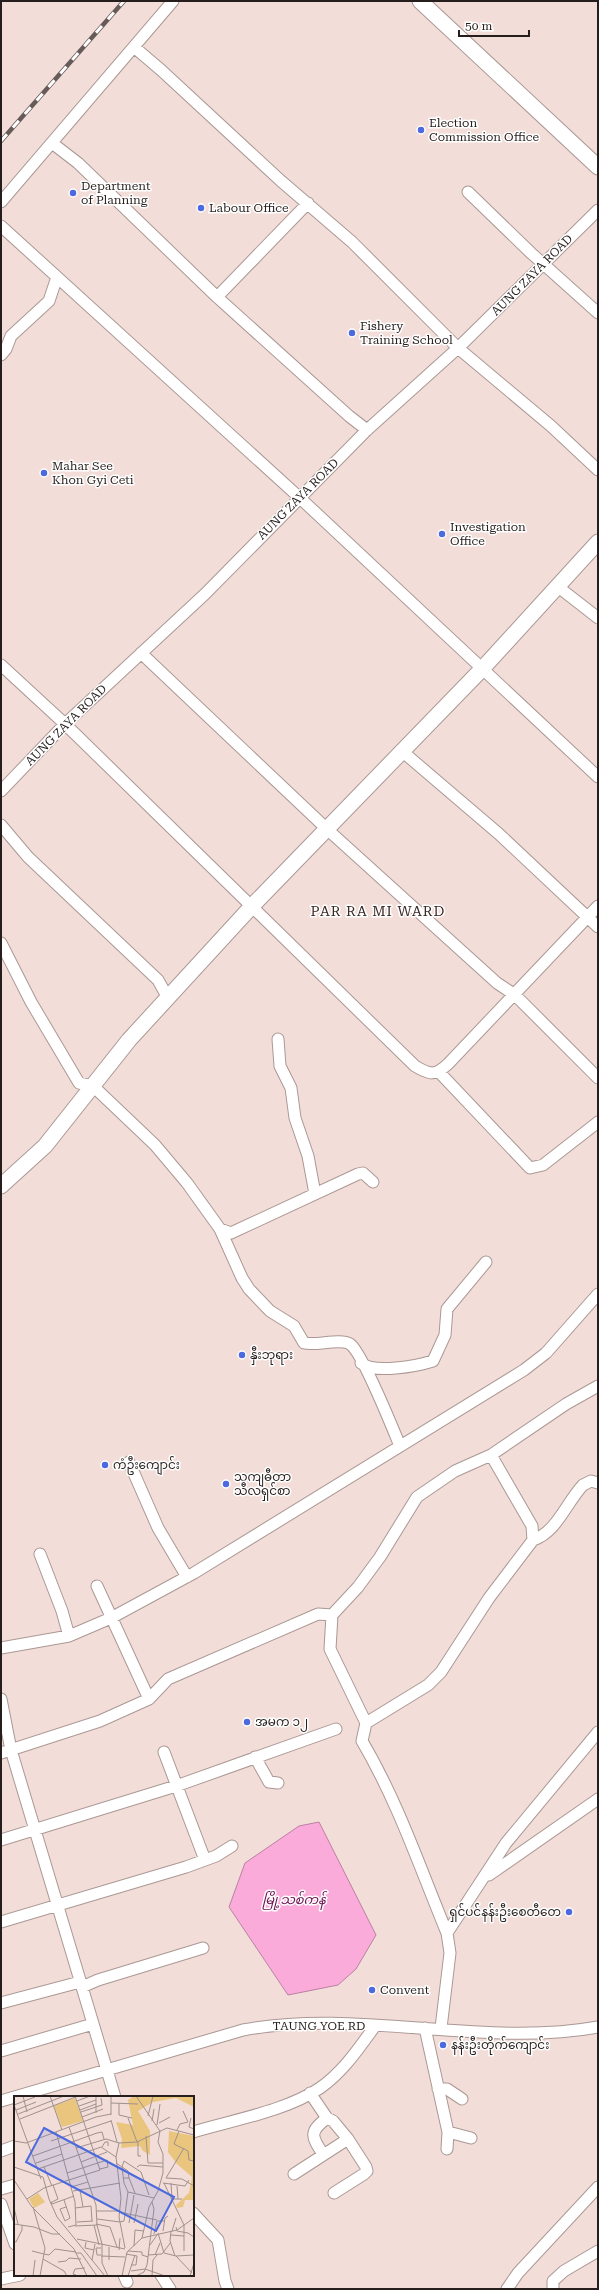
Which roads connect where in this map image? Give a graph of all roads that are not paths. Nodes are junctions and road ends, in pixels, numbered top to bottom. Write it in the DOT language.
graph roads {
  1 [pos="173,1"];
  2 [pos="420,1"];
  3 [pos="134,47"];
  4 [pos="52,143"];
  5 [pos="598,167"];
  6 [pos="468,192"];
  7 [pos="1,202"];
  8 [pos="308,203"];
  9 [pos="598,210"];
  10 [pos="1,226"];
  11 [pos="543,264"];
  12 [pos="57,277"];
  13 [pos="217,296"];
  14 [pos="598,313"];
  15 [pos="458,348"];
  16 [pos="1,355"];
  17 [pos="367,430"];
  18 [pos="598,470"];
  19 [pos="300,498"];
  20 [pos="598,542"];
  21 [pos="557,586"];
  22 [pos="598,618"];
  23 [pos="141,653"];
  24 [pos="1,665"];
  25 [pos="482,669"];
  26 [pos="65,724"];
  27 [pos="403,752"];
  28 [pos="598,777"];
  29 [pos="1,791"];
  30 [pos="1,825"];
  31 [pos="328,830"];
  32 [pos="252,906"];
  33 [pos="598,906"];
  34 [pos="588,917"];
  35 [pos="598,927"];
  36 [pos="2,948"];
  37 [pos="515,995"];
  38 [pos="168,998"];
  39 [pos="278,1039"];
  40 [pos="439,1072"];
  41 [pos="598,1078"];
  42 [pos="93,1086"];
  43 [pos="598,1122"];
  44 [pos="374,1182"];
  45 [pos="1,1186"];
  46 [pos="314,1194"];
  47 [pos="220,1229"];
  48 [pos="486,1262"];
  49 [pos="598,1294"];
  50 [pos="361,1363"];
  51 [pos="598,1386"];
  52 [pos="400,1446"];
  53 [pos="490,1455"];
  54 [pos="129,1462"];
  55 [pos="598,1483"];
  56 [pos="533,1540"];
  57 [pos="40,1554"];
  58 [pos="187,1577"];
  59 [pos="97,1586"];
  60 [pos="332,1615"];
  61 [pos="111,1618"];
  62 [pos="69,1636"];
  63 [pos="2,1643"];
  64 [pos="1,1699"];
  65 [pos="149,1699"];
  66 [pos="366,1723"];
  67 [pos="336,1729"];
  68 [pos="598,1732"];
  69 [pos="6,1751"];
  70 [pos="164,1752"];
  71 [pos="255,1757"];
  72 [pos="278,1783"];
  73 [pos="176,1786"];
  74 [pos="598,1800"];
  75 [pos="35,1830"];
  76 [pos="1,1840"];
  77 [pos="232,1846"];
  78 [pos="204,1860"];
  79 [pos="479,1883"];
  80 [pos="58,1906"];
  81 [pos="1,1922"];
  82 [pos="447,1933"];
  83 [pos="203,1948"];
  84 [pos="81,1984"];
  85 [pos="1,2003"];
  86 [pos="93,2024"];
  87 [pos="374,2026"];
  88 [pos="598,2027"];
  89 [pos="425,2028"];
  90 [pos="441,2028"];
  91 [pos="1,2051"];
  92 [pos="106,2072"];
  93 [pos="438,2089"];
  94 [pos="310,2093"];
  95 [pos="19,2096"];
  96 [pos="114,2096"];
  97 [pos="14,2097"];
  98 [pos="462,2099"];
  99 [pos="1,2101"];
  100 [pos="327,2118"];
  101 [pos="194,2132"];
  102 [pos="448,2132"];
  103 [pos="471,2138"];
  104 [pos="348,2139"];
  105 [pos="14,2146"];
  106 [pos="447,2149"];
  107 [pos="1,2151"];
  108 [pos="323,2154"];
  109 [pos="294,2174"];
  110 [pos="14,2185"];
  111 [pos="598,2187"];
  112 [pos="1,2189"];
  113 [pos="334,2193"];
  114 [pos="1,2204"];
  115 [pos="194,2214"];
  116 [pos="14,2241"];
  117 [pos="598,2251"];
  118 [pos="15,2276"];
  119 [pos="162,2276"];
  120 [pos="1,2279"];
  121 [pos="170,2289"];
  122 [pos="228,2289"];
  123 [pos="507,2289"];
  124 [pos="553,2289"];
  1 -- 3 [label="street"];
  2 -- 5 [label="street"];
  3 -- 4 [label="street"];
  3 -- 8 [label="street"];
  4 -- 7 [label="street"];
  4 -- 13 [label="street"];
  6 -- 11 [label="street"];
  8 -- 13 [label="street"];
  8 -- 15 [label="street"];
  9 -- 11 [label="street, AUNG ZAYA ROAD"];
  10 -- 12 [label="street"];
  11 -- 14 [label="street"];
  11 -- 15 [label="street, AUNG ZAYA ROAD"];
  12 -- 16 [label="street"];
  12 -- 19 [label="street"];
  13 -- 17 [label="street"];
  15 -- 17 [label="street, AUNG ZAYA ROAD"];
  15 -- 18 [label="street"];
  17 -- 19 [label="street, AUNG ZAYA ROAD"];
  19 -- 23 [label="street, AUNG ZAYA ROAD"];
  19 -- 25 [label="street"];
  20 -- 21 [label="street"];
  21 -- 22 [label="street"];
  21 -- 25 [label="street"];
  23 -- 26 [label="street, AUNG ZAYA ROAD"];
  23 -- 31 [label="street"];
  24 -- 26 [label="street"];
  25 -- 27 [label="street"];
  25 -- 28 [label="street"];
  26 -- 29 [label="street, AUNG ZAYA ROAD"];
  26 -- 32 [label="street"];
  27 -- 31 [label="street"];
  27 -- 34 [label="street"];
  30 -- 38 [label="street"];
  31 -- 32 [label="street"];
  31 -- 37 [label="street"];
  32 -- 38 [label="street"];
  32 -- 40 [label="street"];
  33 -- 34 [label="street"];
  34 -- 35 [label="street"];
  34 -- 37 [label="street"];
  36 -- 42 [label="street"];
  37 -- 40 [label="street"];
  37 -- 41 [label="street"];
  38 -- 42 [label="street"];
  39 -- 46 [label="street"];
  40 -- 43 [label="street"];
  42 -- 45 [label="street"];
  42 -- 47 [label="street"];
  44 -- 46 [label="street"];
  46 -- 47 [label="street"];
  47 -- 50 [label="street"];
  48 -- 50 [label="street"];
  49 -- 52 [label="street"];
  50 -- 52 [label="street"];
  51 -- 53 [label="street"];
  52 -- 58 [label="street"];
  53 -- 56 [label="street"];
  53 -- 60 [label="street"];
  54 -- 58 [label="street"];
  55 -- 56 [label="street"];
  56 -- 66 [label="street"];
  57 -- 62 [label="street"];
  58 -- 61 [label="street"];
  59 -- 61 [label="street"];
  60 -- 65 [label="street"];
  60 -- 66 [label="street"];
  61 -- 62 [label="street"];
  61 -- 65 [label="street"];
  62 -- 63 [label="street"];
  64 -- 69 [label="street"];
  65 -- 69 [label="street"];
  66 -- 82 [label="street"];
  67 -- 71 [label="street"];
  68 -- 79 [label="street"];
  69 -- 75 [label="street"];
  70 -- 73 [label="street"];
  71 -- 72 [label="street"];
  71 -- 73 [label="street"];
  73 -- 75 [label="street"];
  73 -- 78 [label="street"];
  74 -- 79 [label="street"];
  75 -- 76 [label="street"];
  75 -- 80 [label="street"];
  77 -- 78 [label="street"];
  78 -- 80 [label="street"];
  79 -- 82 [label="street"];
  80 -- 81 [label="street"];
  80 -- 84 [label="street"];
  82 -- 90 [label="street"];
  83 -- 84 [label="street"];
  84 -- 85 [label="street"];
  84 -- 86 [label="street"];
  86 -- 91 [label="street"];
  86 -- 92 [label="street"];
  87 -- 89 [label="street, TAUNG YOE RD"];
  87 -- 92 [label="street, TAUNG YOE RD"];
  87 -- 94 [label="street"];
  88 -- 90 [label="street, TAUNG YOE RD"];
  89 -- 90 [label="street, TAUNG YOE RD"];
  89 -- 93 [label="street"];
  92 -- 95 [label="street, TAUNG YOE RD"];
  92 -- 96 [label="street"];
  93 -- 98 [label="street"];
  93 -- 102 [label="street"];
  94 -- 100 [label="street"];
  94 -- 101 [label="street"];
  97 -- 99 [label="street, TAUNG YOE RD"];
  100 -- 104 [label="street"];
  100 -- 108 [label="street"];
  102 -- 103 [label="street"];
  102 -- 106 [label="street"];
  104 -- 108 [label="street"];
  104 -- 113 [label="street"];
  105 -- 107 [label="street"];
  108 -- 109 [label="street"];
  110 -- 112 [label="street"];
  111 -- 123 [label="street"];
  114 -- 116 [label="street"];
  115 -- 122 [label="street"];
  117 -- 124 [label="street"];
  118 -- 120 [label="street"];
  119 -- 121 [label="street"];
}
